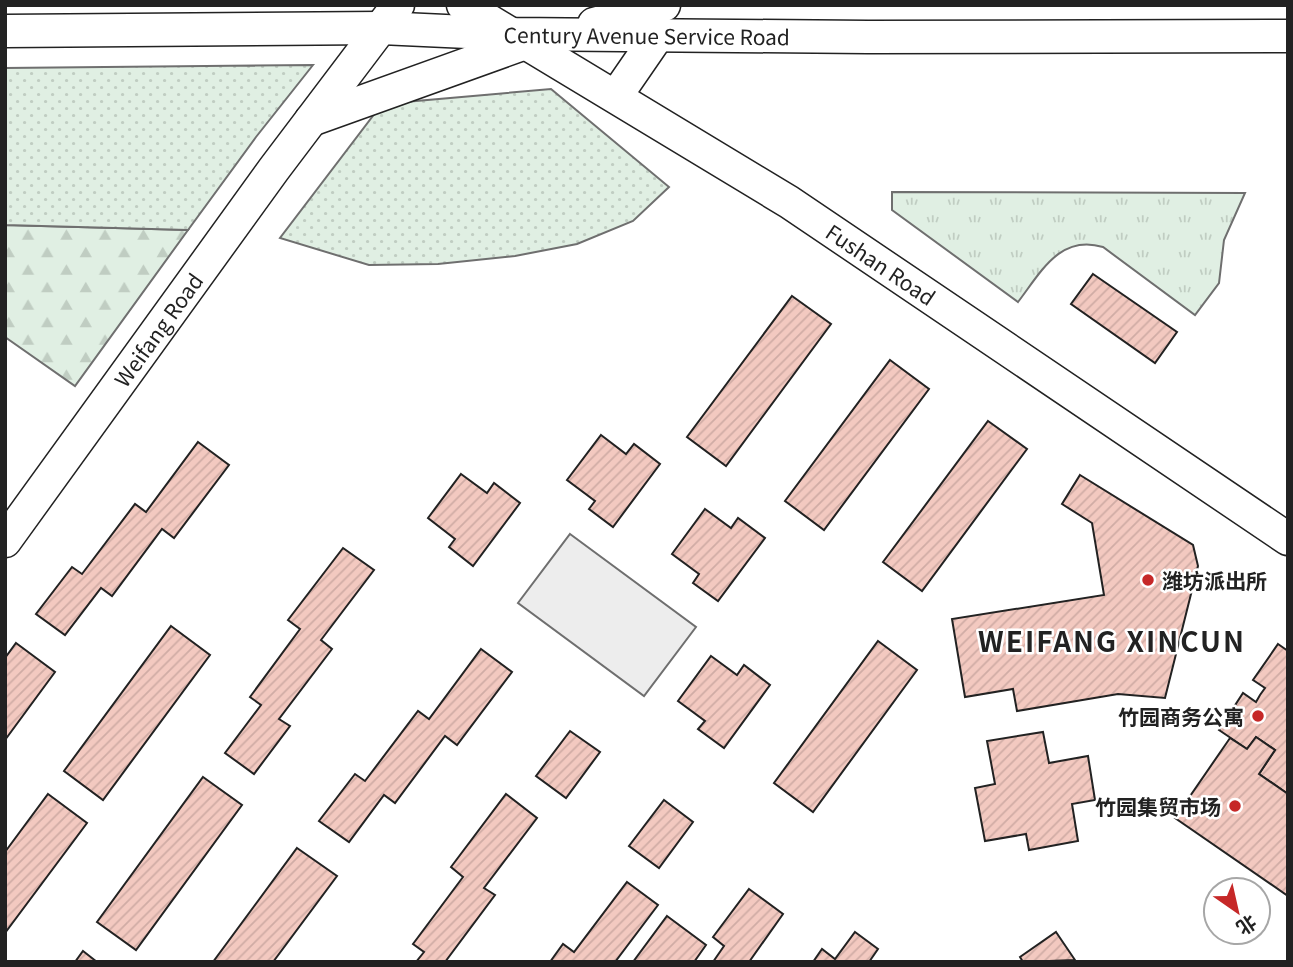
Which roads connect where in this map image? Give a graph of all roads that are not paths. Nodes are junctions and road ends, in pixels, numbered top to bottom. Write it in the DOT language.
graph roads {
  1 [pos="463,5"];
  2 [pos="389,17"];
  3 [pos="661,20"];
  4 [pos="5,31"];
  5 [pos="1288,36"];
  6 [pos="531,37"];
  7 [pos="616,96"];
  8 [pos="311,120"];
  9 [pos="1288,539"];
  10 [pos="5,541"];
  1 -- 6 [label="street, Fushan Road"];
  2 -- 4 [label="street, Century Avenue Service Road"];
  2 -- 6 [label="street, Century Avenue Service Road"];
  2 -- 8 [label="street, Weifang Road"];
  3 -- 5 [label="street, Century Avenue Service Road"];
  3 -- 6 [label="street"];
  3 -- 7 [label="street"];
  6 -- 7 [label="street, Fushan Road"];
  6 -- 8 [label="street"];
  7 -- 9 [label="street, Fushan Road"];
  8 -- 10 [label="street, Weifang Road"];
}
